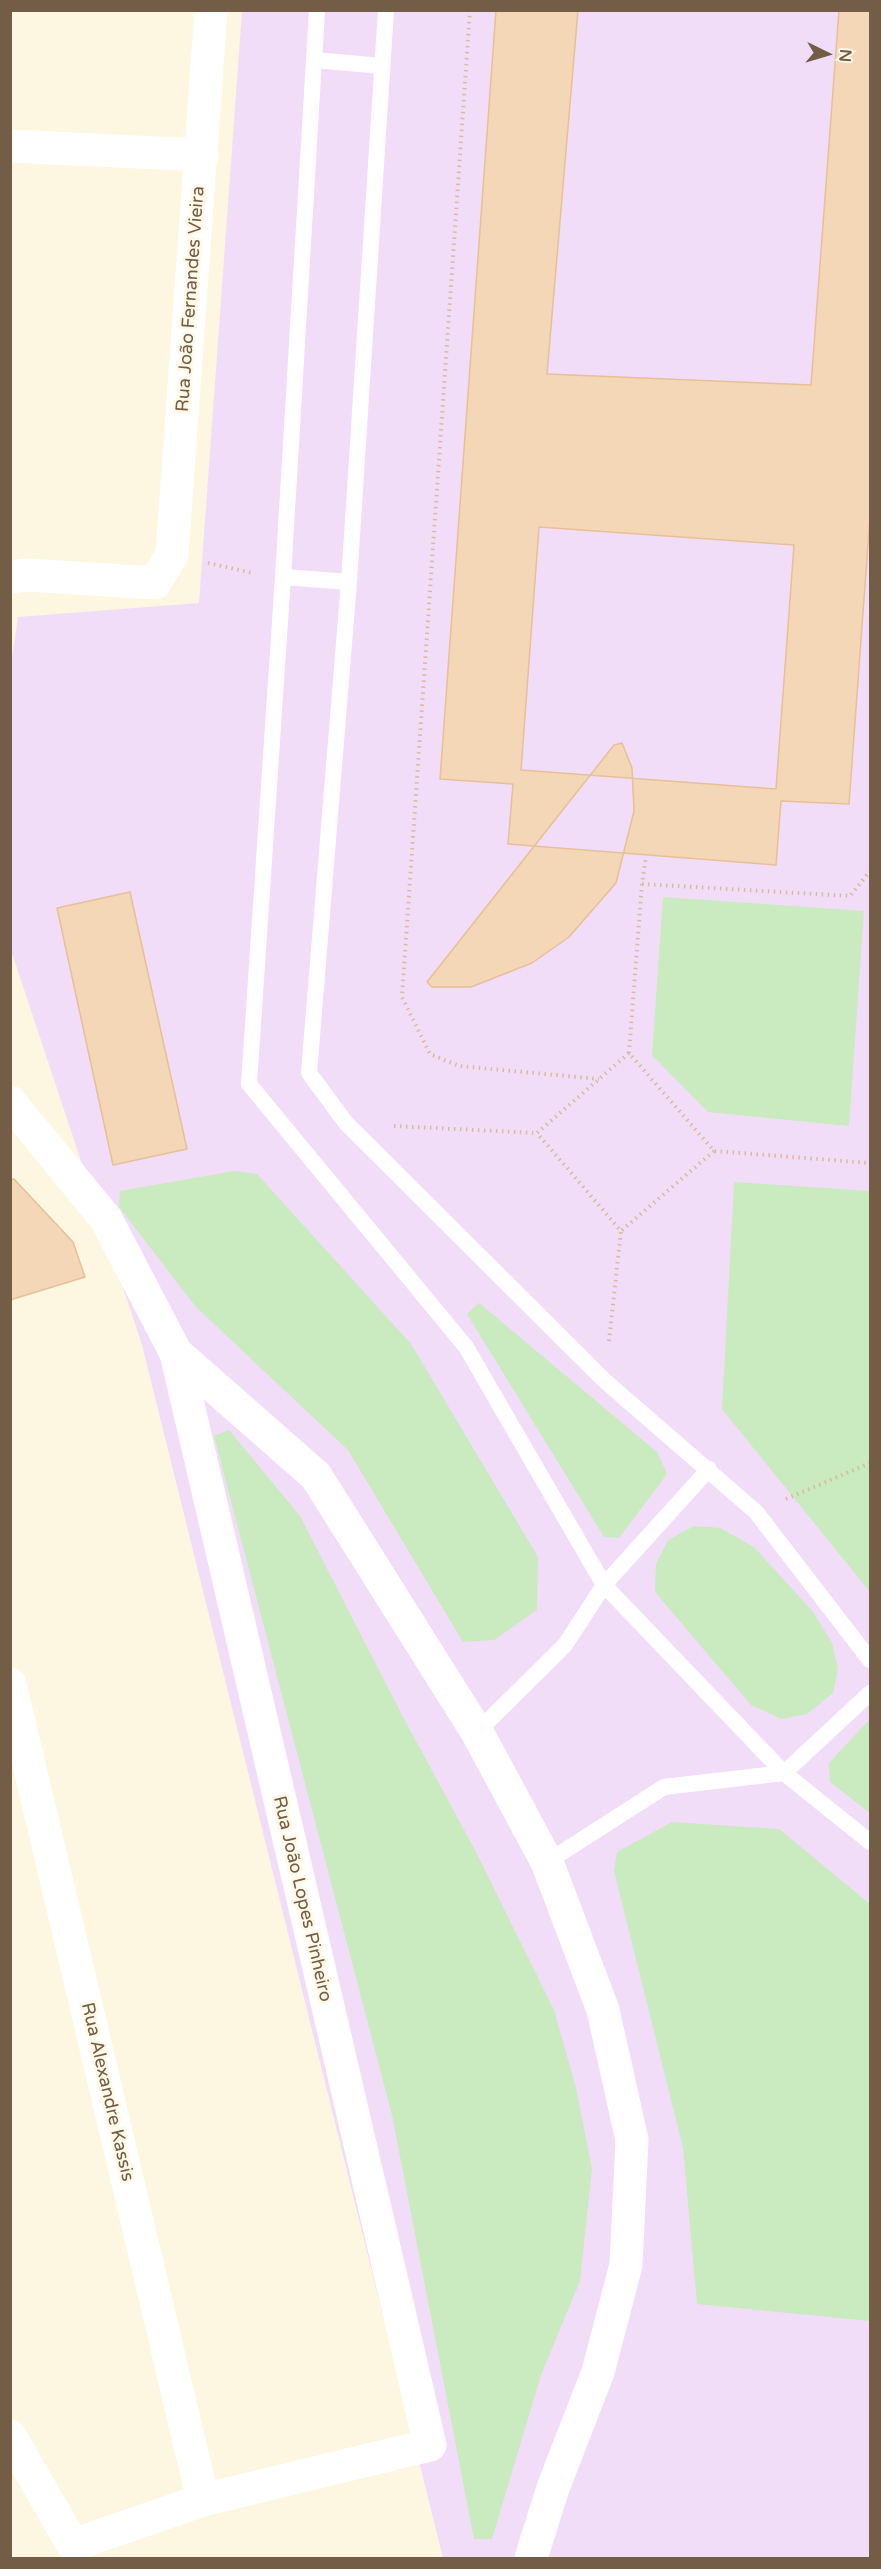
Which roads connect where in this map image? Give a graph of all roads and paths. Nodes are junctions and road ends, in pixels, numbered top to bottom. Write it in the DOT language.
graph roads {
  1 [pos="212,10"];
  2 [pos="318,10"];
  3 [pos="386,10"];
  4 [pos="470,10"];
  5 [pos="314,60"];
  6 [pos="382,66"];
  7 [pos="10,146"];
  8 [pos="201,155"];
  9 [pos="172,554"];
  10 [pos="10,577"];
  11 [pos="283,577"];
  12 [pos="350,582"];
  13 [pos="646,855"];
  14 [pos="870,871"];
  15 [pos="642,884"];
  16 [pos="629,1053"];
  17 [pos="599,1079"];
  18 [pos="10,1102"];
  19 [pos="346,1123"];
  20 [pos="537,1133"];
  21 [pos="714,1151"];
  22 [pos="870,1163"];
  23 [pos="621,1231"];
  24 [pos="176,1353"];
  25 [pos="605,1381"];
  26 [pos="870,1463"];
  27 [pos="709,1469"];
  28 [pos="756,1512"];
  29 [pos="604,1585"];
  30 [pos="870,1660"];
  31 [pos="10,1684"];
  32 [pos="870,1693"];
  33 [pos="477,1732"];
  34 [pos="784,1773"];
  35 [pos="870,1842"];
  36 [pos="547,1862"];
  37 [pos="10,2436"];
  38 [pos="204,2500"];
  39 [pos="531,2559"];
  1 -- 8 [label="street, Rua João Fernandes Vieira"];
  2 -- 5 [label="lane"];
  3 -- 6 [label="lane"];
  4 -- 17 [label="path"];
  5 -- 6 [label="lane"];
  5 -- 11 [label="lane"];
  6 -- 12 [label="lane"];
  7 -- 8 [label="street"];
  8 -- 9 [label="street, Rua João Fernandes Vieira"];
  9 -- 10 [label="street, Rua João Fernandes Vieira"];
  9 -- 11 [label="path"];
  11 -- 12 [label="lane"];
  11 -- 29 [label="lane"];
  12 -- 19 [label="lane"];
  13 -- 15 [label="path"];
  14 -- 15 [label="path"];
  15 -- 16 [label="path"];
  16 -- 17 [label="path"];
  16 -- 21 [label="path"];
  17 -- 20 [label="path"];
  18 -- 24 [label="street"];
  19 -- 20 [label="path"];
  19 -- 25 [label="lane"];
  20 -- 23 [label="path"];
  21 -- 22 [label="path"];
  21 -- 23 [label="path"];
  23 -- 25 [label="path"];
  24 -- 33 [label="street"];
  24 -- 38 [label="street, Rua João Lopes Pinheiro"];
  25 -- 27 [label="lane"];
  26 -- 28 [label="path"];
  27 -- 28 [label="lane"];
  27 -- 29 [label="lane"];
  28 -- 30 [label="lane"];
  29 -- 33 [label="lane"];
  29 -- 34 [label="lane"];
  31 -- 38 [label="street, Rua Alexandre Kassis"];
  32 -- 34 [label="lane"];
  33 -- 36 [label="street"];
  34 -- 35 [label="lane"];
  34 -- 36 [label="lane"];
  36 -- 39 [label="street"];
  37 -- 38 [label="street"];
}
